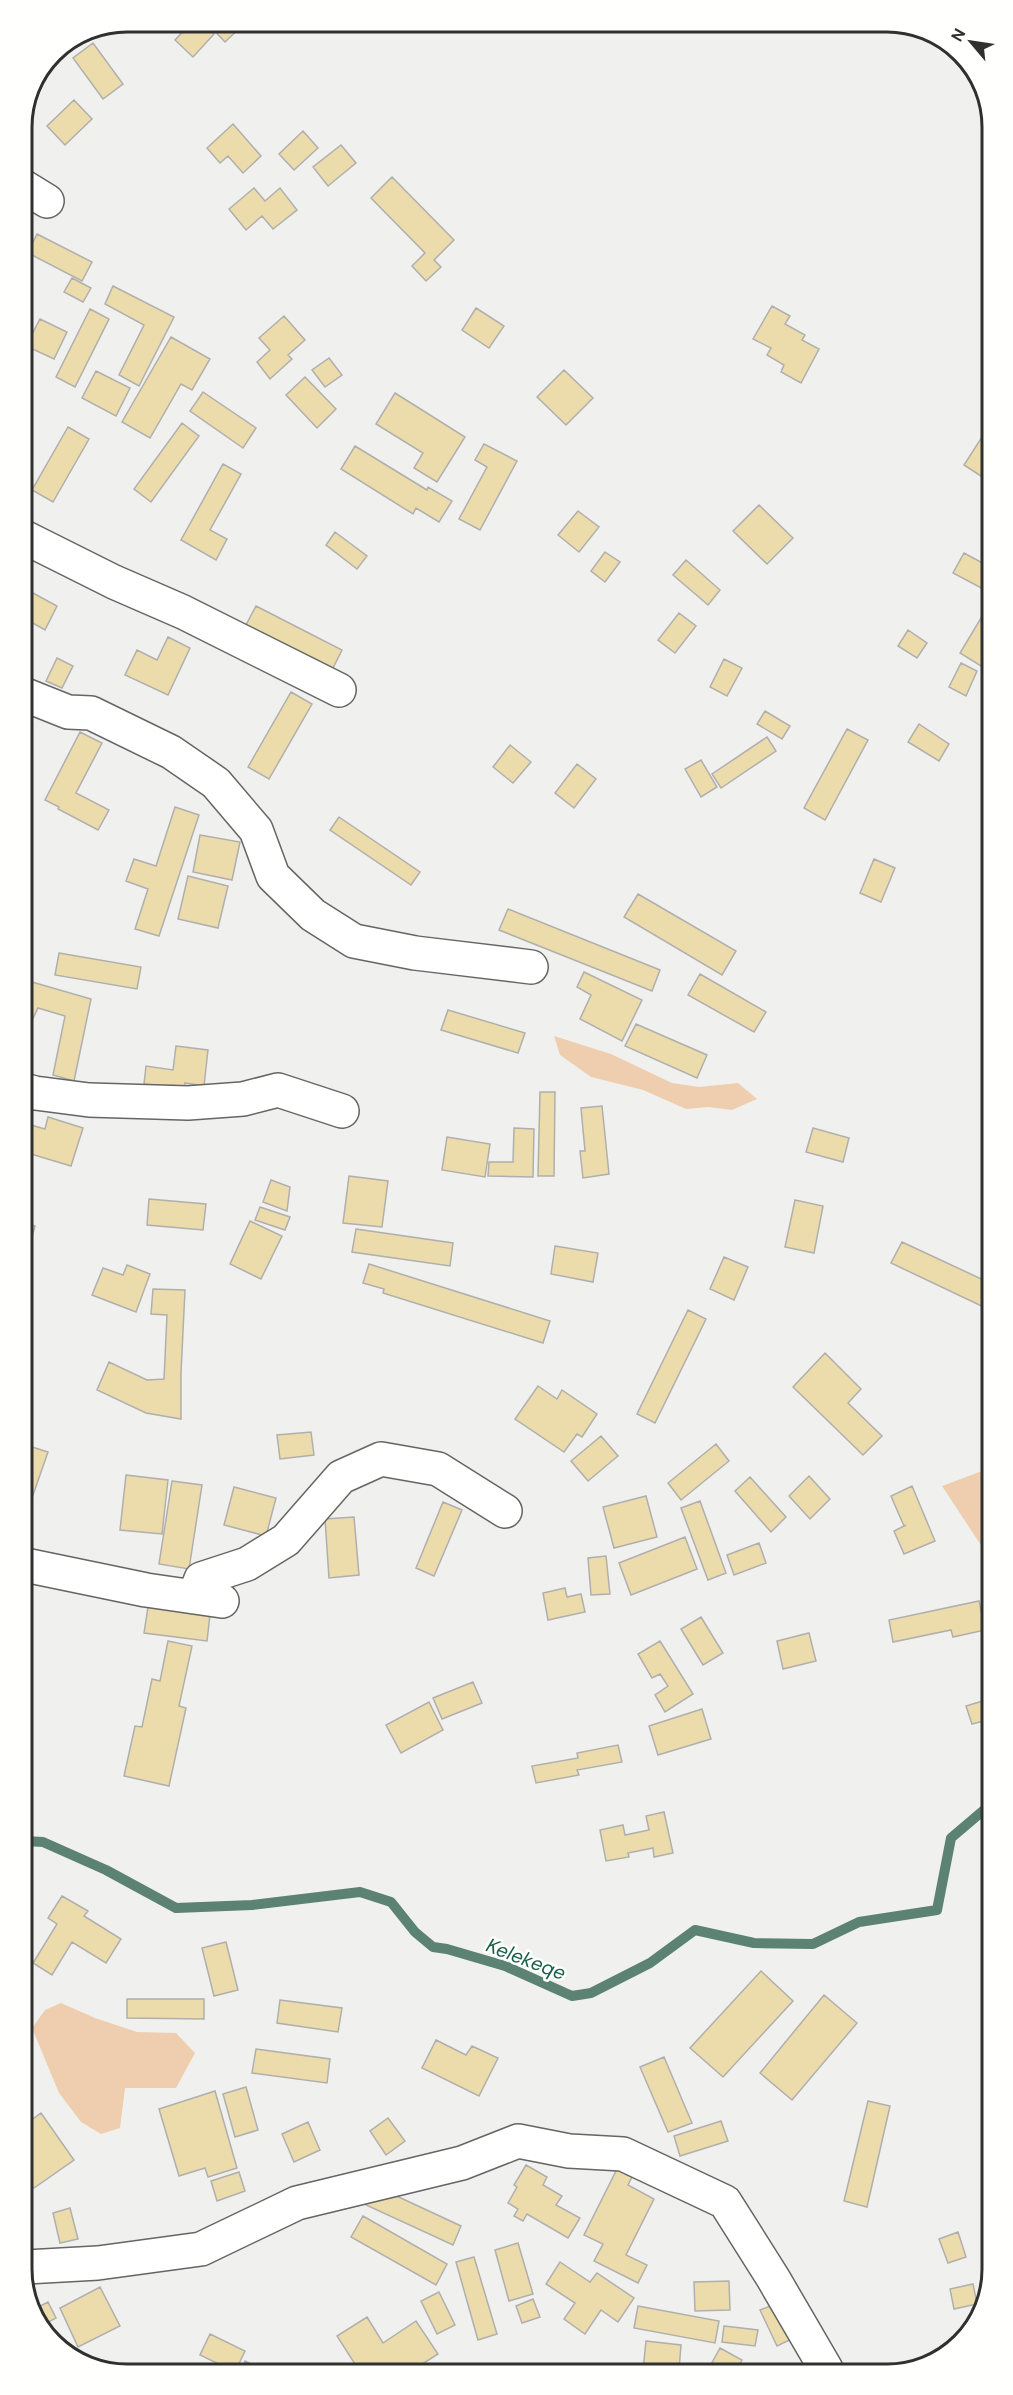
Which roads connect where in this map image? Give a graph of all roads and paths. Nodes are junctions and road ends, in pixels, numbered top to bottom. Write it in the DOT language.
graph roads {
  1 [pos="32,541"];
  2 [pos="339,690"];
  3 [pos="32,698"];
  4 [pos="531,967"];
  5 [pos="32,1092"];
  6 [pos="342,1111"];
  7 [pos="505,1511"];
  8 [pos="32,1566"];
  9 [pos="32,2267"];
  10 [pos="823,2364"];
  1 -- 2 [label="street"];
  3 -- 4 [label="street"];
  5 -- 6 [label="street"];
  7 -- 8 [label="street"];
  9 -- 10 [label="street"];
}
